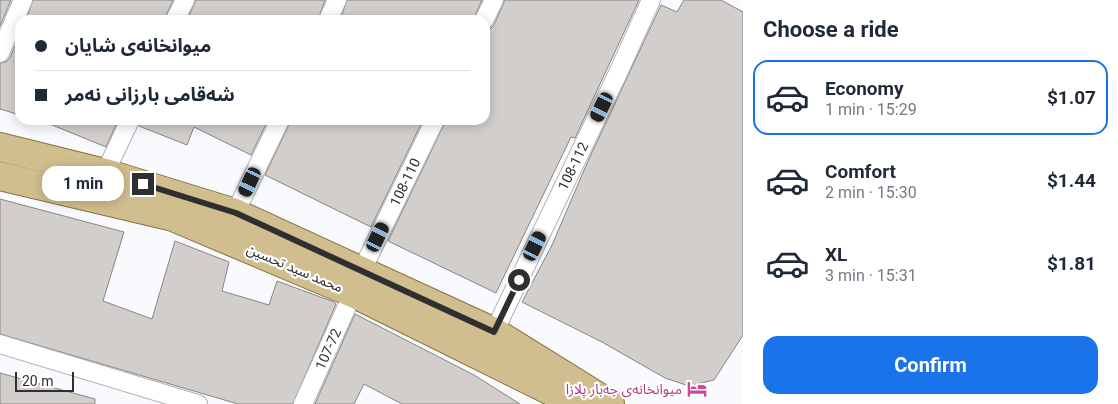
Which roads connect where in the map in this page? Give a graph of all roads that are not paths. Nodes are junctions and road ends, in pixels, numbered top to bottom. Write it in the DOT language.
graph roads {
  1 [pos="23,0"];
  2 [pos="185,0"];
  3 [pos="337,0"];
  4 [pos="494,0"];
  5 [pos="651,0"];
  6 [pos="16,15"];
  7 [pos="178,15"];
  8 [pos="330,15"];
  9 [pos="486,15"];
  10 [pos="15,18"];
  11 [pos="0,53"];
  12 [pos="128,125"];
  13 [pos="278,125"];
  14 [pos="433,125"];
  15 [pos="0,148"];
  16 [pos="105,173"];
  17 [pos="0,176"];
  18 [pos="236,213"];
  19 [pos="357,282"];
  20 [pos="494,332"];
  21 [pos="0,344"];
  22 [pos="198,404"];
  23 [pos="303,404"];
  24 [pos="573,404"];
  25 [pos="610,404"];
  1 -- 6 [label="street"];
  2 -- 7 [label="street"];
  3 -- 8 [label="street"];
  4 -- 9 [label="street"];
  5 -- 20 [label="street, 108-112"];
  10 -- 11 [label="street"];
  12 -- 16 [label="street"];
  13 -- 18 [label="street"];
  14 -- 19 [label="street, 108-110"];
  15 -- 16 [label="main road"];
  16 -- 18 [label="main road"];
  17 -- 19 [label="main road, محمد سید تحسین"];
  18 -- 19 [label="main road"];
  19 -- 20 [label="main road"];
  19 -- 23 [label="street, 107-72"];
  19 -- 24 [label="main road, محمد سید تحسین"];
  20 -- 25 [label="main road"];
  21 -- 22 [label="street"];
}
